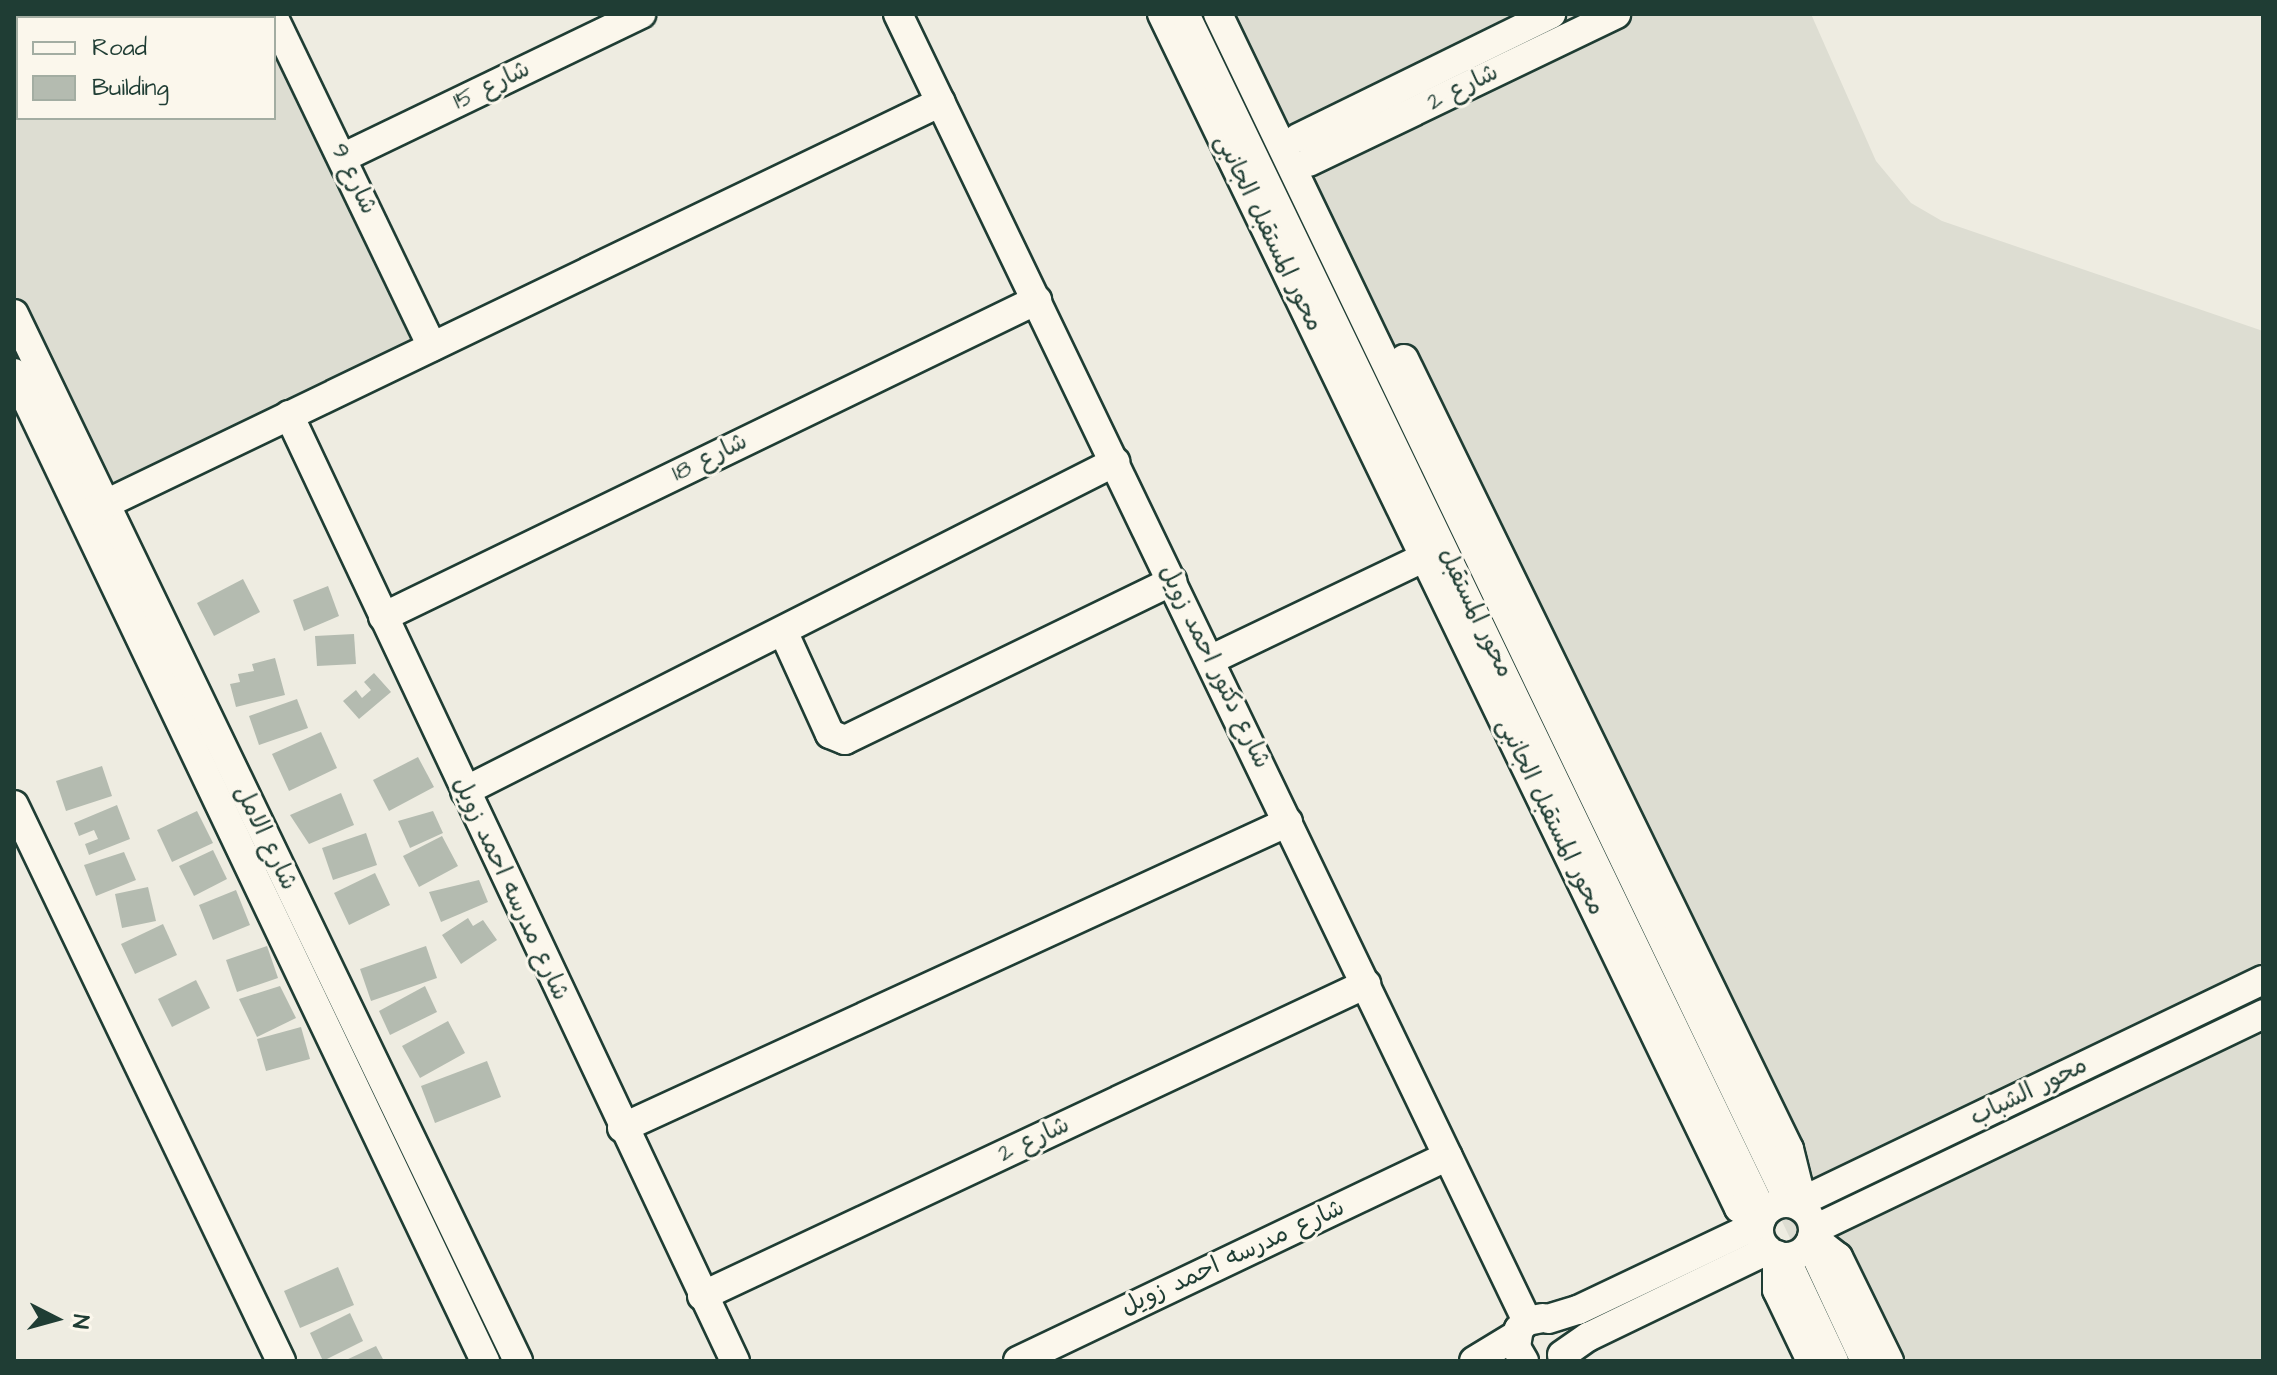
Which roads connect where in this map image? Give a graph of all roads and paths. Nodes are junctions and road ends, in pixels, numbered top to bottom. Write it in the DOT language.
graph roads {
  1 [pos="641,14"];
  2 [pos="898,14"];
  3 [pos="1162,14"];
  4 [pos="1185,14"];
  5 [pos="1218,14"];
  6 [pos="1239,14"];
  7 [pos="1551,14"];
  8 [pos="1616,14"];
  9 [pos="276,22"];
  10 [pos="1581,22"];
  11 [pos="941,102"];
  12 [pos="1304,150"];
  13 [pos="344,157"];
  14 [pos="1037,300"];
  15 [pos="14,314"];
  16 [pos="432,346"];
  17 [pos="14,373"];
  18 [pos="289,415"];
  19 [pos="1115,462"];
  20 [pos="94,509"];
  21 [pos="1446,548"];
  22 [pos="1172,581"];
  23 [pos="383,617"];
  24 [pos="783,631"];
  25 [pos="1210,660"];
  26 [pos="465,791"];
  27 [pos="14,805"];
  28 [pos="1288,822"];
  29 [pos="2263,980"];
  30 [pos="1366,984"];
  31 [pos="2263,1014"];
  32 [pos="622,1128"];
  33 [pos="1448,1156"];
  34 [pos="1777,1211"];
  35 [pos="1812,1237"];
  36 [pos="1776,1254"];
  37 [pos="702,1296"];
  38 [pos="1529,1334"];
  39 [pos="1560,1358"];
  40 [pos="281,1361"];
  41 [pos="485,1361"];
  42 [pos="518,1361"];
  43 [pos="735,1361"];
  44 [pos="1018,1361"];
  45 [pos="1474,1361"];
  46 [pos="1811,1361"];
  47 [pos="1834,1361"];
  48 [pos="1865,1361"];
  49 [pos="1889,1361"];
  1 -- 13 [label="street, شارع 15"];
  2 -- 11 [label="street, شارع دكتور احمد زويل"];
  3 -- 21 [label="street, محور المستقبل الجانبى"];
  4 -- 21 [label="street, محور المستقبل"];
  5 -- 21 [label="street, محور المستقبل"];
  6 -- 12 [label="street"];
  7 -- 12 [label="street, شارع 2"];
  8 -- 10 [label="street, شارع 2"];
  9 -- 13 [label="street, شارع 9"];
  10 -- 12 [label="street, شارع 2"];
  11 -- 14 [label="street, شارع دكتور احمد زويل"];
  11 -- 16 [label="street"];
  12 -- 34 [label="street"];
  13 -- 16 [label="street, شارع 9"];
  14 -- 19 [label="street, شارع دكتور احمد زويل"];
  14 -- 23 [label="street, شارع 18"];
  15 -- 20 [label="street, شارع الامل"];
  16 -- 18 [label="street"];
  17 -- 20 [label="street, شارع الامل"];
  18 -- 20 [label="street"];
  18 -- 23 [label="street, شارع مدرسه احمد زويل"];
  19 -- 22 [label="street, شارع دكتور احمد زويل"];
  19 -- 24 [label="street"];
  20 -- 41 [label="street, شارع الامل"];
  20 -- 42 [label="street, شارع الامل"];
  21 -- 25 [label="street"];
  21 -- 34 [label="street, محور المستقبل"];
  21 -- 34 [label="street, محور المستقبل الجانبى"];
  22 -- 24 [label="street"];
  22 -- 25 [label="street, شارع دكتور احمد زويل"];
  23 -- 26 [label="street, شارع مدرسه احمد زويل"];
  24 -- 26 [label="street"];
  25 -- 28 [label="street, شارع دكتور احمد زويل"];
  26 -- 32 [label="street, شارع مدرسه احمد زويل"];
  27 -- 40 [label="street"];
  28 -- 30 [label="street, شارع دكتور احمد زويل"];
  28 -- 32 [label="street"];
  29 -- 34 [label="street, محور الشباب"];
  30 -- 33 [label="street, شارع دكتور احمد زويل"];
  30 -- 37 [label="street, شارع 2"];
  31 -- 35 [label="street, محور الشباب"];
  32 -- 37 [label="street, شارع مدرسه احمد زويل"];
  33 -- 38 [label="street, شارع دكتور احمد زويل"];
  33 -- 44 [label="street, شارع مدرسه احمد زويل"];
  34 -- 35 [label="street"];
  34 -- 36 [label="street"];
  34 -- 38 [label="street, محور الشباب"];
  35 -- 36 [label="street, محور الشباب"];
  35 -- 48 [label="street"];
  35 -- 49 [label="street"];
  36 -- 39 [label="street"];
  36 -- 46 [label="street"];
  36 -- 47 [label="street"];
  37 -- 43 [label="street, شارع مدرسه احمد زويل"];
  38 -- 39 [label="street, شارع دكتور احمد زويل"];
  38 -- 45 [label="street, محور الشباب"];
}
